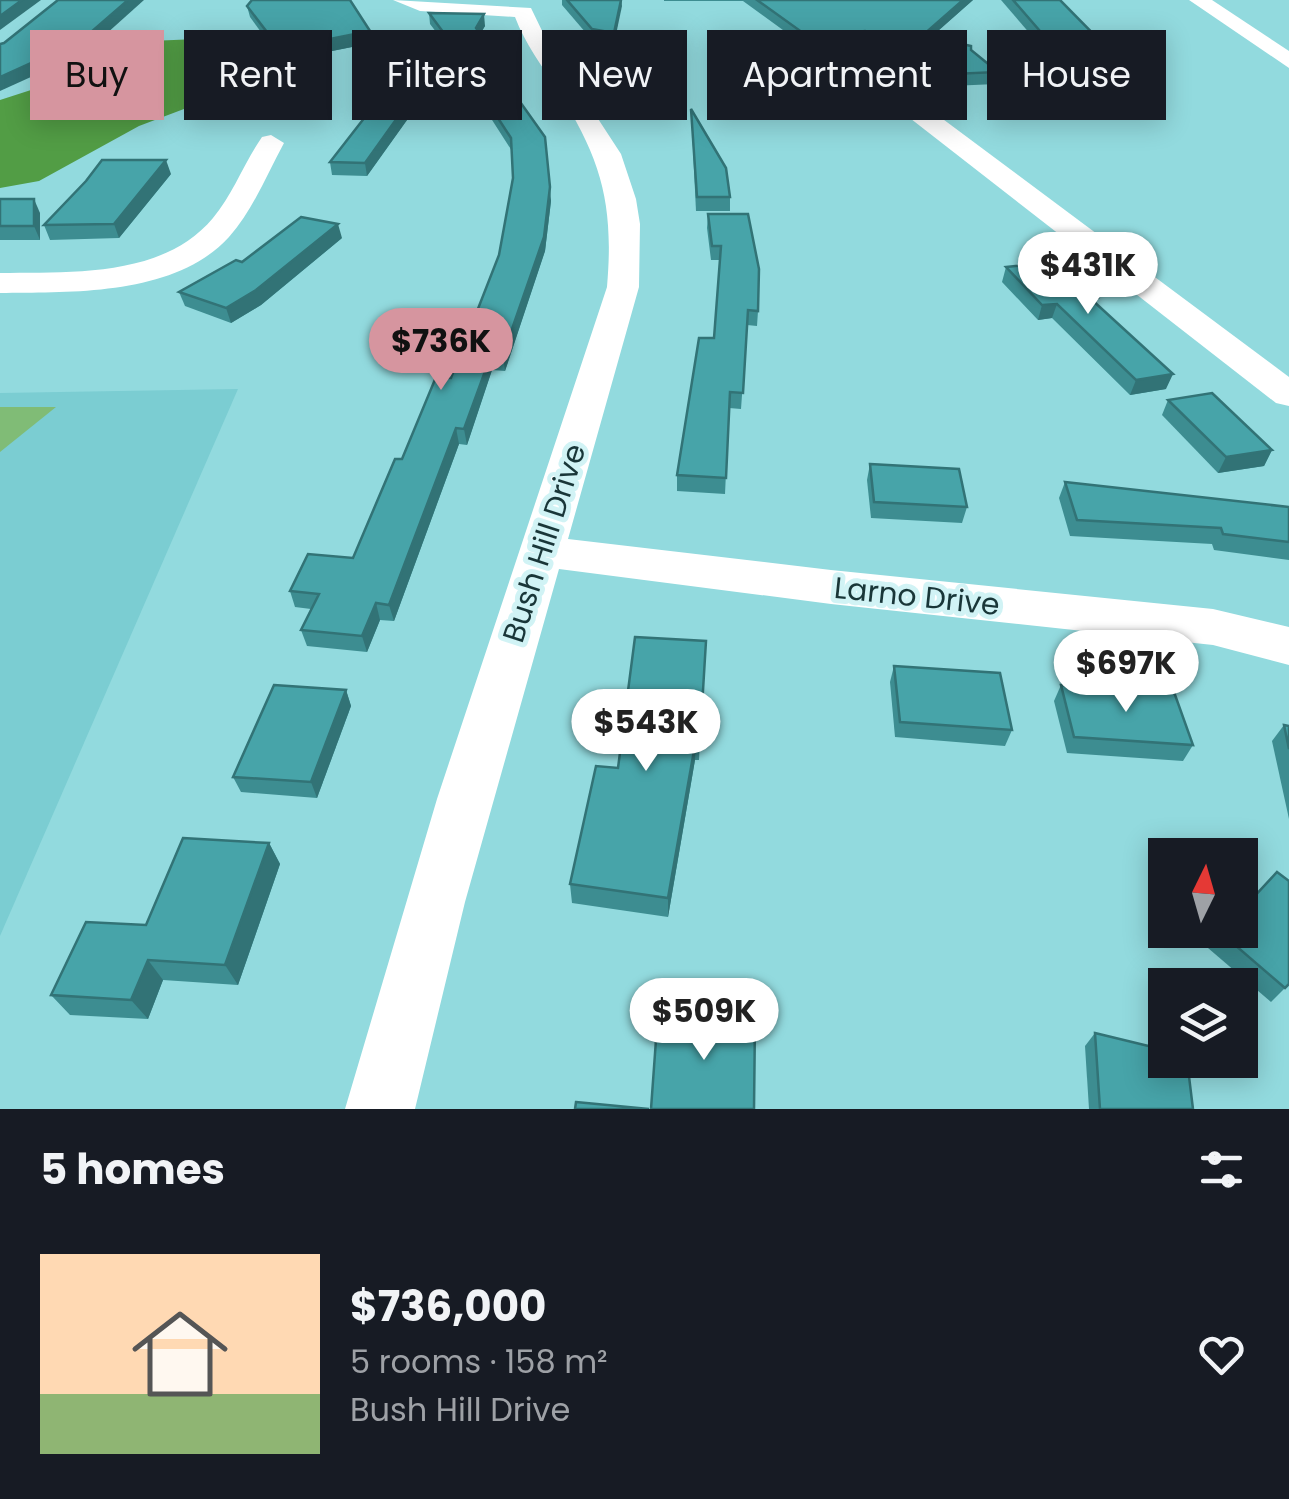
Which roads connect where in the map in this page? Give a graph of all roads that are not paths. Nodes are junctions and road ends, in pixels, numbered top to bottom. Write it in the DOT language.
graph roads {
  1 [pos="403,0"];
  2 [pos="1198,0"];
  3 [pos="532,6"];
  4 [pos="1289,61"];
  5 [pos="928,120"];
  6 [pos="271,143"];
  7 [pos="0,282"];
  8 [pos="1289,395"];
  9 [pos="543,551"];
  10 [pos="1289,646"];
  11 [pos="380,1109"];
  1 -- 3 [label="street"];
  2 -- 4 [label="street"];
  3 -- 9 [label="street, Bush Hill Drive"];
  5 -- 8 [label="street"];
  6 -- 7 [label="street"];
  9 -- 10 [label="street, Larno Drive"];
  9 -- 11 [label="street, Bush Hill Drive"];
}
